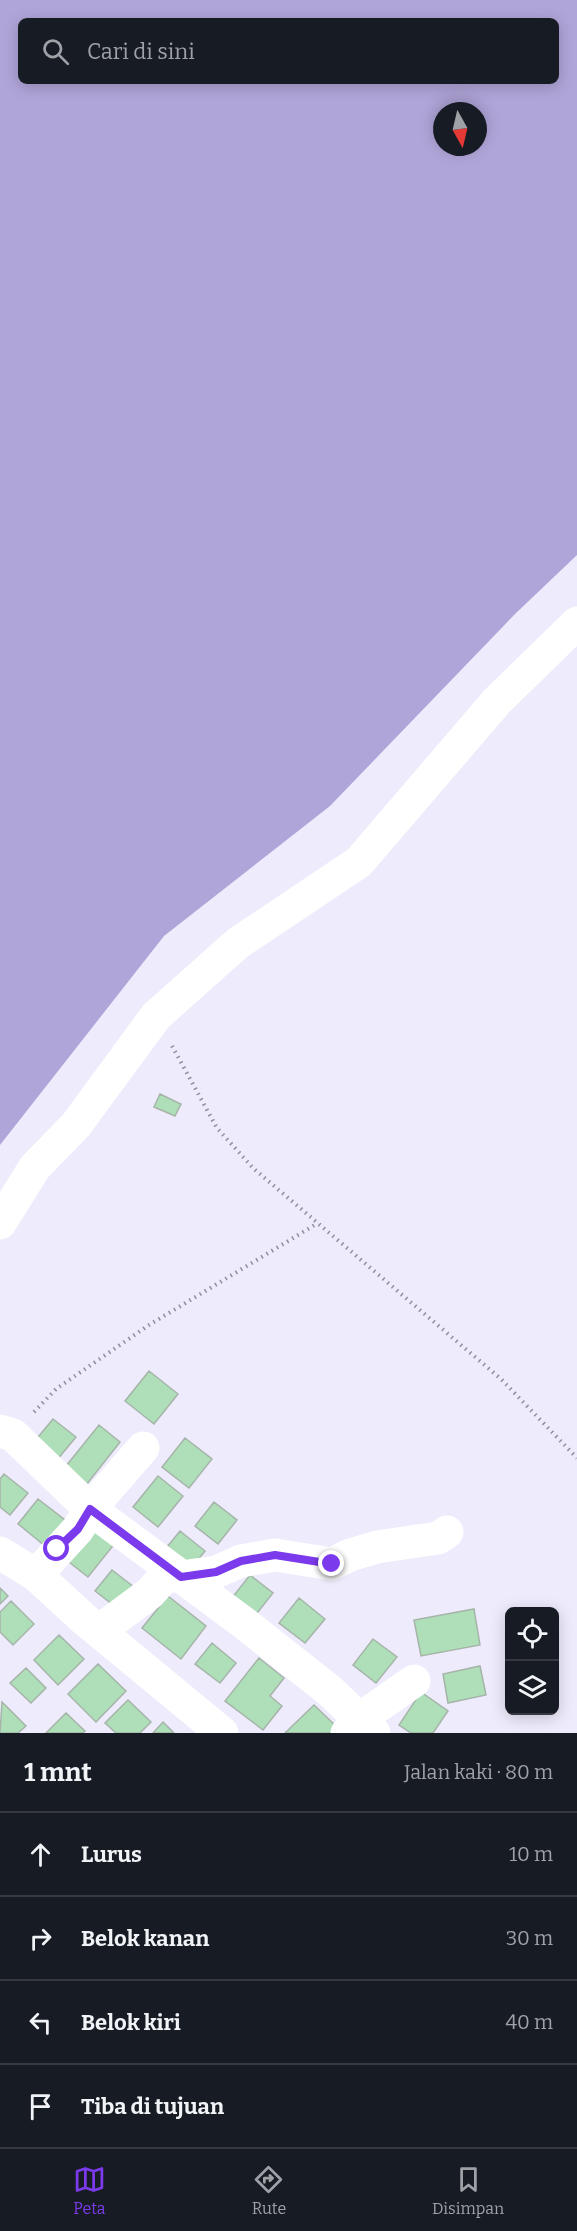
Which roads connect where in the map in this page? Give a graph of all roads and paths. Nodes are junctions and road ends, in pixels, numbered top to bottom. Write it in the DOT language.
graph roads {
  1 [pos="577,623"];
  2 [pos="156,1016"];
  3 [pos="0,1223"];
  4 [pos="318,1223"];
  5 [pos="7,1433"];
  6 [pos="143,1448"];
  7 [pos="577,1458"];
  8 [pos="90,1509"];
  9 [pos="447,1532"];
  10 [pos="0,1553"];
  11 [pos="36,1575"];
  12 [pos="181,1577"];
  13 [pos="99,1631"];
  14 [pos="414,1681"];
  15 [pos="361,1728"];
  16 [pos="222,1733"];
  1 -- 2 [label="street"];
  2 -- 3 [label="street"];
  2 -- 4 [label="path"];
  4 -- 5 [label="path"];
  4 -- 7 [label="path"];
  5 -- 8 [label="street"];
  6 -- 8 [label="street"];
  8 -- 11 [label="street"];
  8 -- 12 [label="street"];
  9 -- 12 [label="street"];
  10 -- 11 [label="street"];
  11 -- 13 [label="street"];
  12 -- 13 [label="street"];
  12 -- 15 [label="street"];
  13 -- 16 [label="street"];
  14 -- 15 [label="street"];
}
